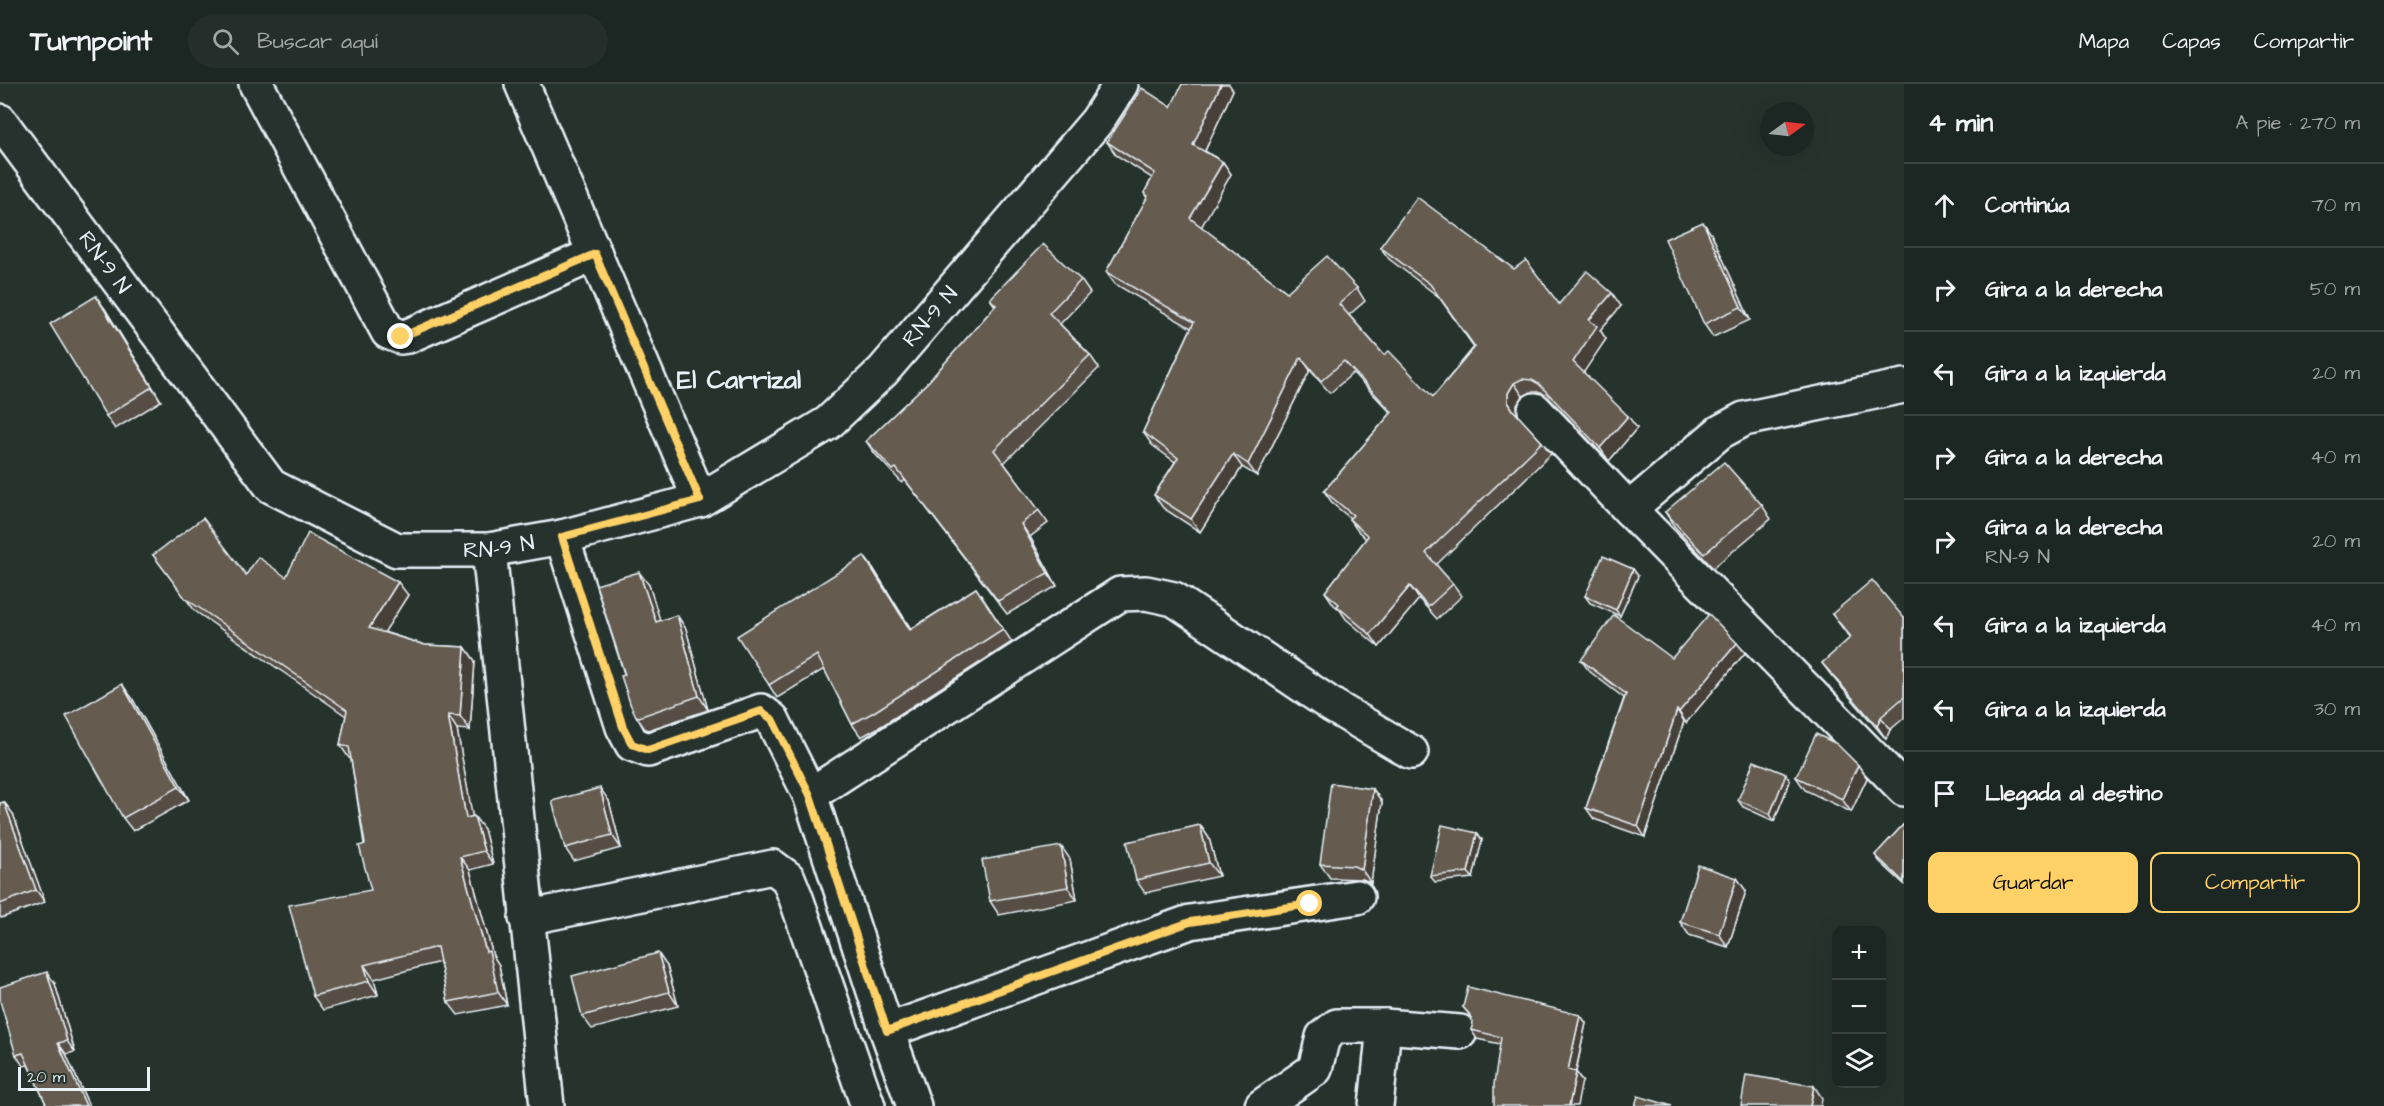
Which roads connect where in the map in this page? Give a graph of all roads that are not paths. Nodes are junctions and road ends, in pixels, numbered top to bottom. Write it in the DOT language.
graph roads {
  1 [pos="255,84"];
  2 [pos="522,84"];
  3 [pos="1121,84"];
  4 [pos="0,121"];
  5 [pos="595,254"];
  6 [pos="1904,386"];
  7 [pos="1535,410"];
  8 [pos="700,500"];
  9 [pos="1629,509"];
  10 [pos="562,537"];
  11 [pos="489,550"];
  12 [pos="1411,752"];
  13 [pos="1904,789"];
  14 [pos="810,795"];
  15 [pos="1357,897"];
  16 [pos="526,918"];
  17 [pos="1384,1026"];
  18 [pos="887,1031"];
  19 [pos="1460,1032"];
  20 [pos="547,1106"];
  21 [pos="868,1106"];
  22 [pos="914,1106"];
  23 [pos="1262,1106"];
  24 [pos="1376,1106"];
  1 -- 5 [label="street"];
  2 -- 5 [label="street"];
  3 -- 8 [label="street, RN-9 N"];
  4 -- 11 [label="street, RN-9 N"];
  5 -- 8 [label="street"];
  6 -- 9 [label="street"];
  7 -- 9 [label="street"];
  8 -- 10 [label="street, RN-9 N"];
  9 -- 13 [label="street"];
  10 -- 11 [label="street, RN-9 N"];
  10 -- 14 [label="street"];
  11 -- 16 [label="street"];
  12 -- 14 [label="street"];
  14 -- 18 [label="street"];
  15 -- 18 [label="street"];
  16 -- 20 [label="street"];
  16 -- 21 [label="street"];
  17 -- 19 [label="street"];
  17 -- 23 [label="street"];
  17 -- 24 [label="street"];
  18 -- 22 [label="street"];
}
